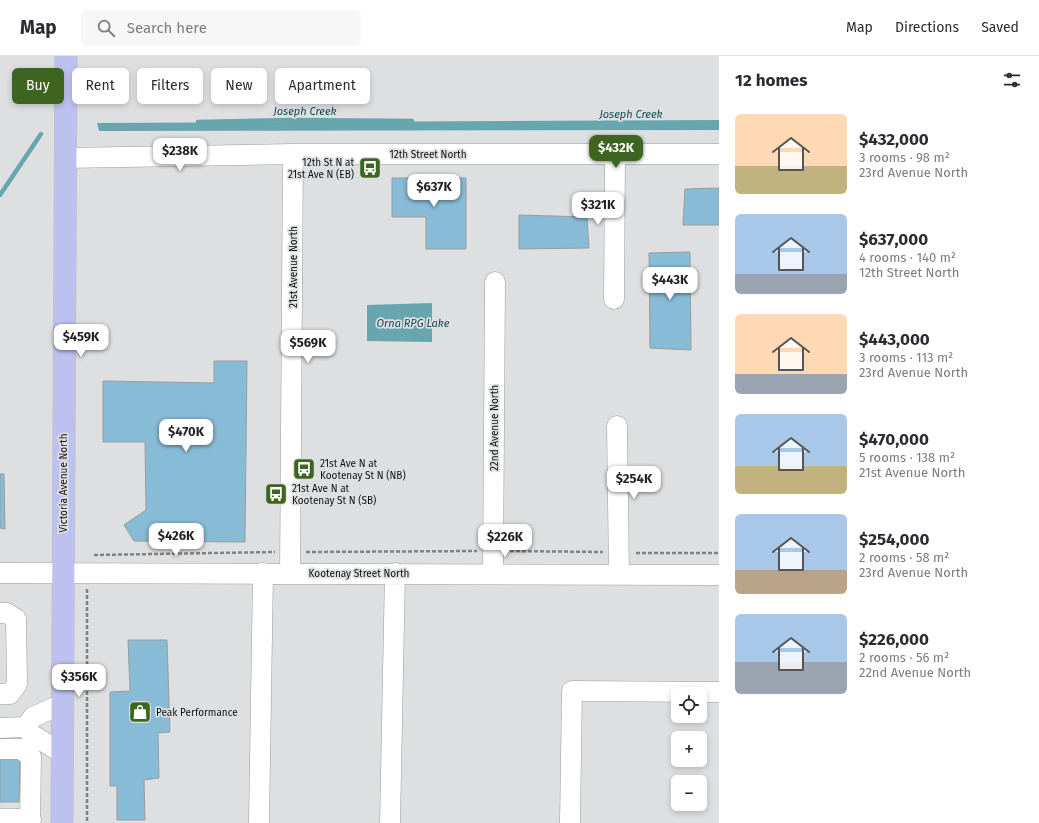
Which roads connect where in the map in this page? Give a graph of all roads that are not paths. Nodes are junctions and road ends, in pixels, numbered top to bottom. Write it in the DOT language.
graph roads {
  1 [pos="53,56"];
  2 [pos="66,56"];
  3 [pos="65,150"];
  4 [pos="615,153"];
  5 [pos="293,154"];
  6 [pos="719,154"];
  7 [pos="495,282"];
  8 [pos="614,300"];
  9 [pos="618,426"];
  10 [pos="0,573"];
  11 [pos="62,573"];
  12 [pos="262,573"];
  13 [pos="290,573"];
  14 [pos="396,573"];
  15 [pos="493,573"];
  16 [pos="619,574"];
  17 [pos="719,575"];
  18 [pos="0,612"];
  19 [pos="8,654"];
  20 [pos="719,692"];
  21 [pos="0,694"];
  22 [pos="62,704"];
  23 [pos="26,727"];
  24 [pos="0,728"];
  25 [pos="0,749"];
  26 [pos="62,753"];
  27 [pos="0,819"];
  28 [pos="31,821"];
  29 [pos="62,823"];
  30 [pos="259,823"];
  31 [pos="390,823"];
  32 [pos="570,823"];
  1 -- 3 [label="main road, Victoria Avenue North"];
  2 -- 3 [label="main road, Victoria Avenue North"];
  3 -- 5 [label="street, 12th Street North"];
  3 -- 11 [label="main road, Victoria Avenue North"];
  4 -- 5 [label="street, 12th Street North"];
  4 -- 6 [label="street, 12th Street North"];
  4 -- 8 [label="street"];
  5 -- 13 [label="street, 21st Avenue North"];
  7 -- 15 [label="street, 22nd Avenue North"];
  9 -- 16 [label="street"];
  10 -- 11 [label="street, Kootenay Street North"];
  11 -- 12 [label="street, Kootenay Street North"];
  11 -- 22 [label="main road, Victoria Avenue North"];
  12 -- 13 [label="street, Kootenay Street North"];
  12 -- 30 [label="street"];
  13 -- 14 [label="street, Kootenay Street North"];
  14 -- 15 [label="street, Kootenay Street North"];
  14 -- 31 [label="street"];
  15 -- 16 [label="street, Kootenay Street North"];
  16 -- 17 [label="street, Kootenay Street North"];
  18 -- 19 [label="street"];
  19 -- 21 [label="street"];
  20 -- 32 [label="street"];
  22 -- 23 [label="street"];
  22 -- 26 [label="main road, Victoria Avenue North"];
  23 -- 24 [label="street"];
  23 -- 26 [label="street"];
  25 -- 28 [label="street"];
  26 -- 29 [label="main road, Victoria Avenue North"];
  27 -- 28 [label="street"];
}
